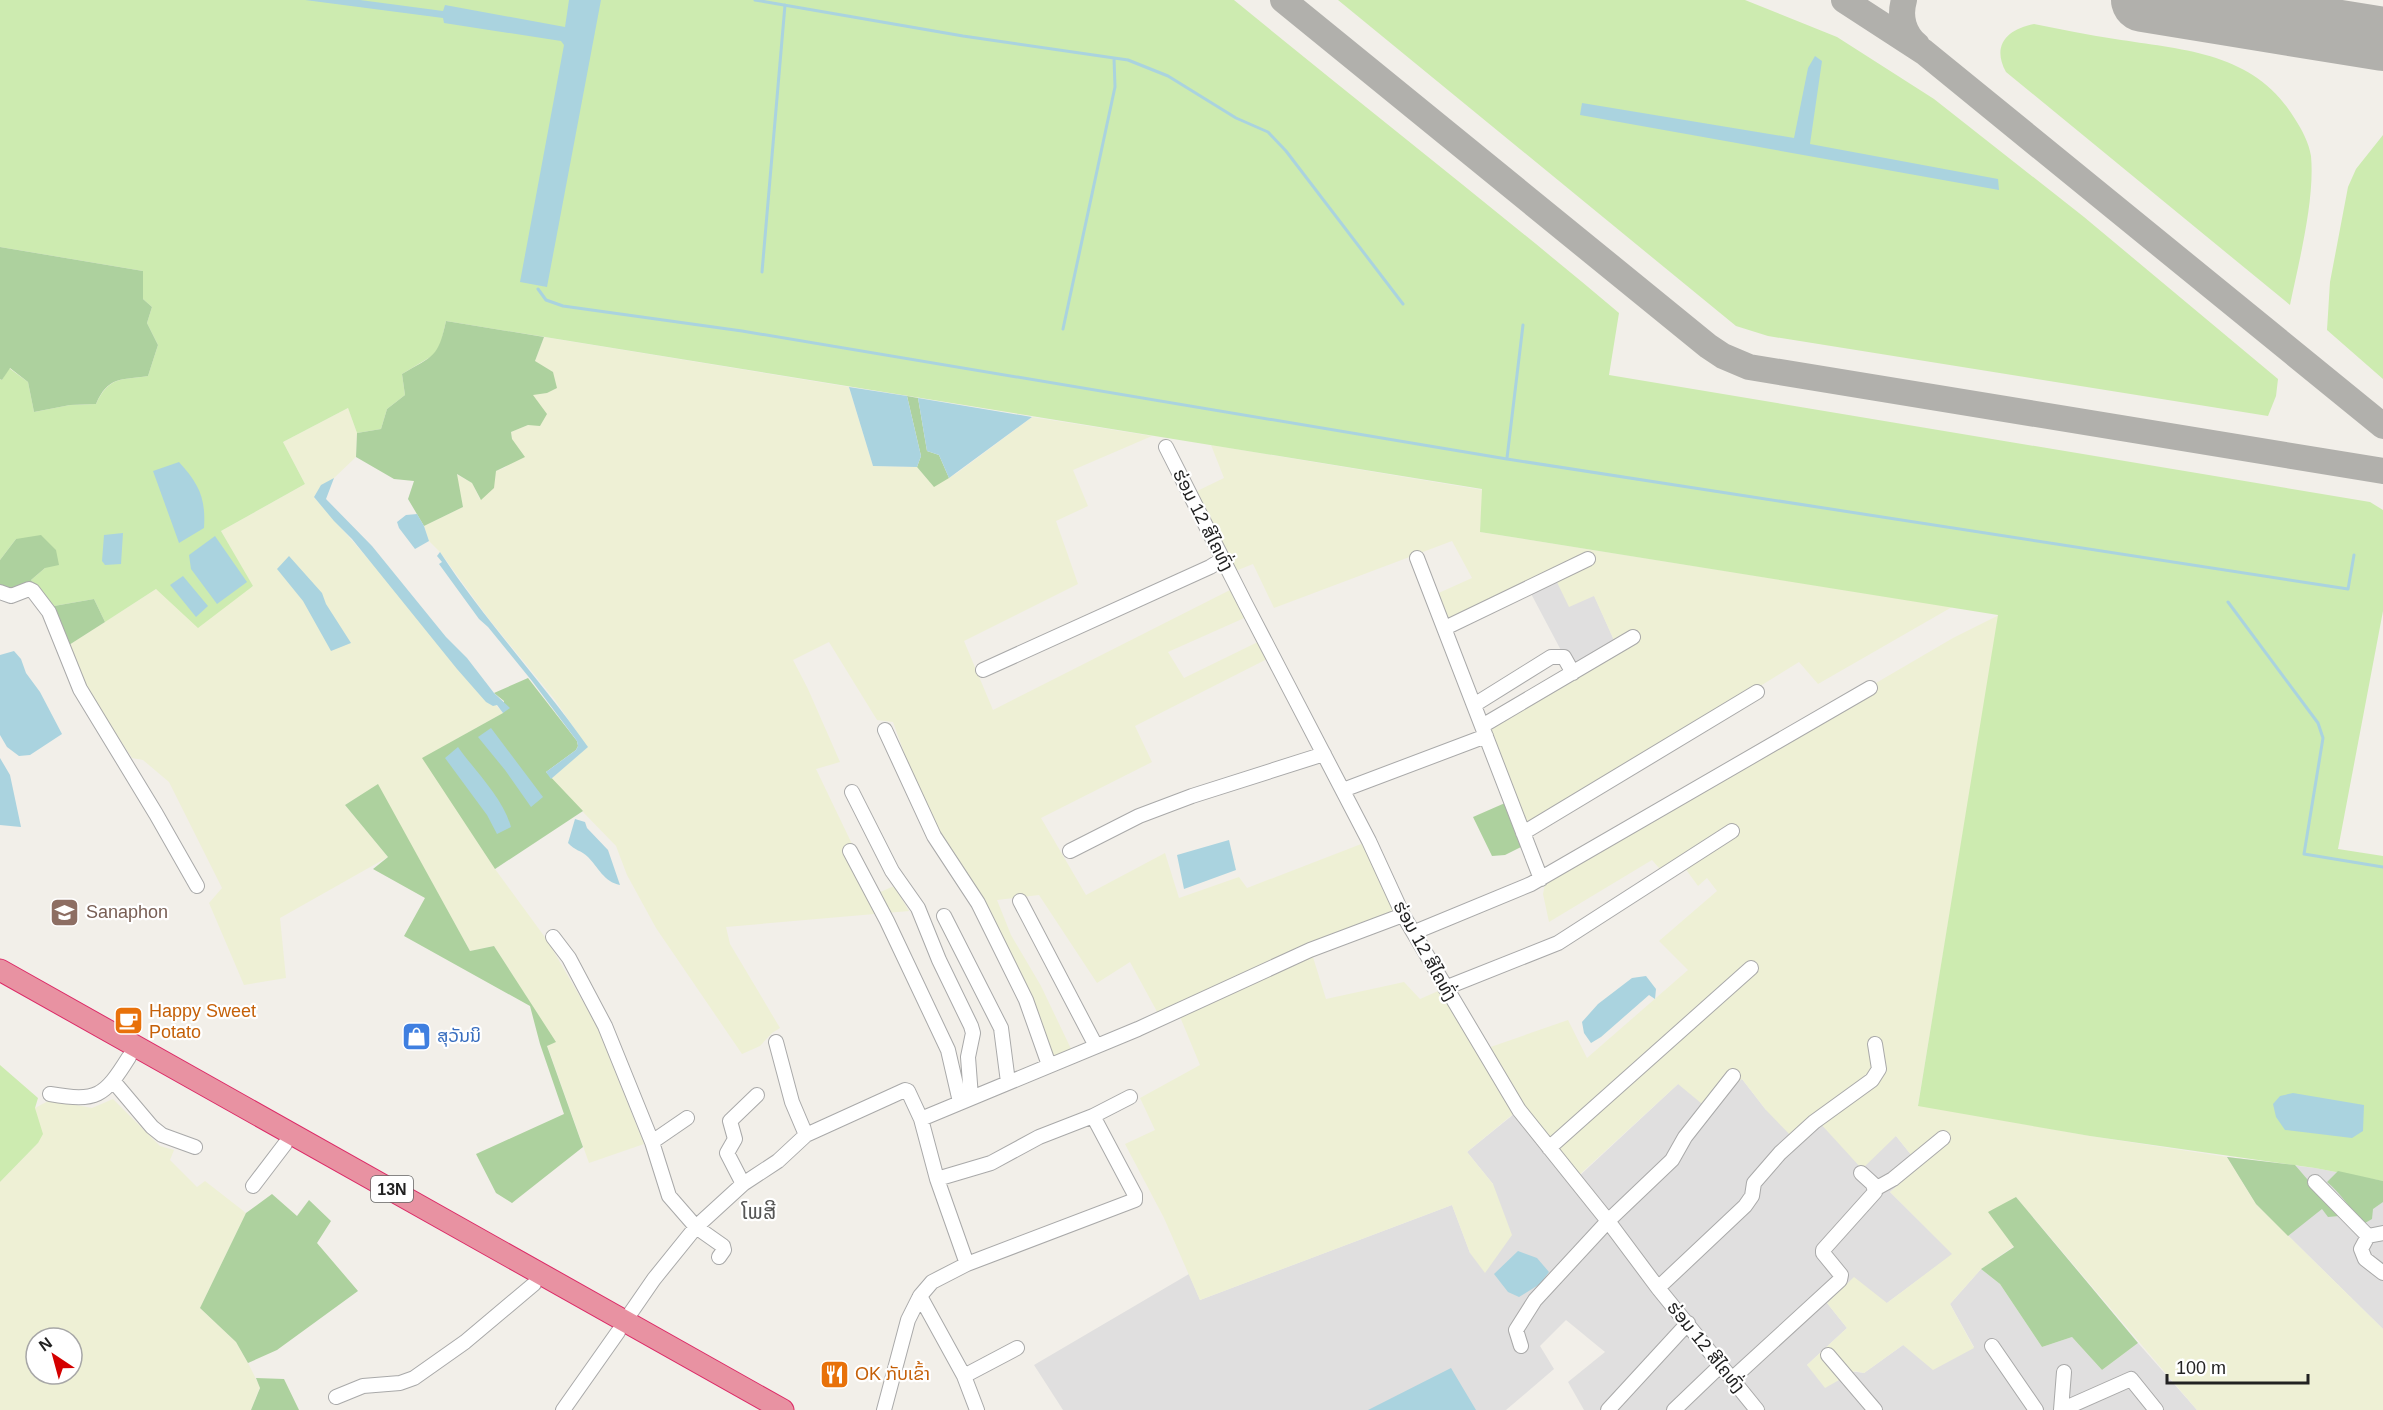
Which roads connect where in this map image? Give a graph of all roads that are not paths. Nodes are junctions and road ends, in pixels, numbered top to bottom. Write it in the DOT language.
graph roads {
  1 [pos="1166,447"];
  2 [pos="1417,558"];
  3 [pos="1222,559"];
  4 [pos="1588,559"];
  5 [pos="0,592"];
  6 [pos="1445,628"];
  7 [pos="1633,637"];
  8 [pos="983,670"];
  9 [pos="1573,673"];
  10 [pos="1870,688"];
  11 [pos="1757,692"];
  12 [pos="1474,705"];
  13 [pos="885,730"];
  14 [pos="1484,731"];
  15 [pos="1324,754"];
  16 [pos="1343,790"];
  17 [pos="852,792"];
  18 [pos="1732,831"];
  19 [pos="1523,833"];
  20 [pos="850,851"];
  21 [pos="1070,851"];
  22 [pos="1541,879"];
  23 [pos="197,886"];
  24 [pos="1020,901"];
  25 [pos="1403,915"];
  26 [pos="944,916"];
  27 [pos="1414,932"];
  28 [pos="553,937"];
  29 [pos="1751,968"];
  30 [pos="0,970"];
  31 [pos="0,984"];
  32 [pos="1445,988"];
  33 [pos="776,1042"];
  34 [pos="1875,1044"];
  35 [pos="1096,1047"];
  36 [pos="129,1057"];
  37 [pos="1049,1065"];
  38 [pos="1733,1076"];
  39 [pos="114,1082"];
  40 [pos="1008,1082"];
  41 [pos="50,1094"];
  42 [pos="757,1095"];
  43 [pos="1130,1097"];
  44 [pos="966,1099"];
  45 [pos="1093,1116"];
  46 [pos="687,1118"];
  47 [pos="921,1119"];
  48 [pos="806,1135"];
  49 [pos="1943,1138"];
  50 [pos="652,1142"];
  51 [pos="285,1144"];
  52 [pos="195,1147"];
  53 [pos="1549,1148"];
  54 [pos="1861,1173"];
  55 [pos="937,1179"];
  56 [pos="2315,1182"];
  57 [pos="743,1184"];
  58 [pos="254,1186"];
  59 [pos="1875,1189"];
  60 [pos="1608,1221"];
  61 [pos="696,1227"];
  62 [pos="2383,1233"];
  63 [pos="2368,1236"];
  64 [pos="720,1257"];
  65 [pos="967,1264"];
  66 [pos="2383,1273"];
  67 [pos="534,1284"];
  68 [pos="1658,1288"];
  69 [pos="920,1296"];
  70 [pos="1688,1323"];
  71 [pos="622,1326"];
  72 [pos="1521,1346"];
  73 [pos="1992,1346"];
  74 [pos="1017,1348"];
  75 [pos="1828,1355"];
  76 [pos="685,1362"];
  77 [pos="1721,1365"];
  78 [pos="2064,1372"];
  79 [pos="964,1376"];
  80 [pos="1732,1378"];
  81 [pos="336,1397"];
  82 [pos="1756,1409"];
  83 [pos="563,1410"];
  84 [pos="758,1410"];
  85 [pos="783,1410"];
  86 [pos="884,1410"];
  87 [pos="977,1410"];
  88 [pos="1608,1410"];
  89 [pos="1674,1410"];
  90 [pos="1875,1410"];
  91 [pos="2036,1410"];
  92 [pos="2061,1410"];
  93 [pos="2156,1410"];
  1 -- 3 [label="street, ຮ່ອມ 12 ສີໄຄທົ່ງ"];
  2 -- 6 [label="street"];
  3 -- 8 [label="street"];
  3 -- 15 [label="street, ຮ່ອມ 12 ສີໄຄທົ່ງ"];
  4 -- 6 [label="street"];
  5 -- 23 [label="street"];
  6 -- 12 [label="street"];
  7 -- 9 [label="street"];
  9 -- 12 [label="street"];
  9 -- 14 [label="street"];
  10 -- 22 [label="street"];
  11 -- 19 [label="street"];
  12 -- 14 [label="street"];
  13 -- 37 [label="street"];
  14 -- 16 [label="street"];
  14 -- 19 [label="street"];
  15 -- 16 [label="street, ຮ່ອມ 12 ສີໄຄທົ່ງ"];
  15 -- 21 [label="street"];
  16 -- 25 [label="street, ຮ່ອມ 12 ສີໄຄທົ່ງ"];
  17 -- 44 [label="street"];
  18 -- 32 [label="street"];
  19 -- 22 [label="street"];
  20 -- 44 [label="street"];
  22 -- 27 [label="street"];
  24 -- 35 [label="street"];
  25 -- 27 [label="street, ຮ່ອມ 12 ສີໄຄທົ່ງ"];
  25 -- 35 [label="street"];
  26 -- 40 [label="street"];
  27 -- 32 [label="street, ຮ່ອມ 12 ສີໄຄທົ່ງ"];
  28 -- 50 [label="street"];
  29 -- 53 [label="street"];
  30 -- 71 [label="highway, 13N"];
  31 -- 36 [label="highway, 13N"];
  32 -- 53 [label="street, ຮ່ອມ 12 ສີໄຄທົ່ງ"];
  33 -- 48 [label="street"];
  34 -- 68 [label="street"];
  35 -- 37 [label="street"];
  36 -- 39 [label="street"];
  36 -- 51 [label="highway, 13N"];
  37 -- 40 [label="street"];
  38 -- 60 [label="street"];
  39 -- 41 [label="street"];
  39 -- 52 [label="street"];
  40 -- 44 [label="street"];
  42 -- 57 [label="street"];
  43 -- 45 [label="street"];
  44 -- 47 [label="street"];
  45 -- 55 [label="street"];
  45 -- 65 [label="street"];
  46 -- 50 [label="street"];
  47 -- 48 [label="street"];
  47 -- 55 [label="street"];
  48 -- 57 [label="street"];
  49 -- 59 [label="street"];
  50 -- 61 [label="street"];
  51 -- 58 [label="street"];
  51 -- 67 [label="highway, 13N"];
  53 -- 60 [label="street, ຮ່ອມ 12 ສີໄຄທົ່ງ"];
  54 -- 59 [label="street"];
  55 -- 65 [label="street"];
  56 -- 63 [label="street"];
  57 -- 61 [label="street"];
  59 -- 80 [label="street"];
  60 -- 68 [label="street, ຮ່ອມ 12 ສີໄຄທົ່ງ"];
  60 -- 72 [label="street"];
  61 -- 64 [label="street"];
  61 -- 71 [label="street"];
  62 -- 63 [label="street"];
  63 -- 66 [label="street"];
  65 -- 69 [label="street"];
  67 -- 71 [label="highway, 13N"];
  67 -- 81 [label="street"];
  68 -- 70 [label="street, ຮ່ອມ 12 ສີໄຄທົ່ງ"];
  69 -- 79 [label="street"];
  69 -- 86 [label="street"];
  70 -- 77 [label="street, ຮ່ອມ 12 ສີໄຄທົ່ງ"];
  70 -- 88 [label="street"];
  71 -- 76 [label="highway, 13N"];
  71 -- 83 [label="street"];
  73 -- 91 [label="street"];
  74 -- 79 [label="street"];
  75 -- 90 [label="street"];
  76 -- 84 [label="highway, 13N"];
  76 -- 85 [label="highway, 13N"];
  77 -- 80 [label="street, ຮ່ອມ 12 ສີໄຄທົ່ງ"];
  77 -- 89 [label="street"];
  78 -- 92 [label="street"];
  79 -- 87 [label="street"];
  80 -- 82 [label="street, ຮ່ອມ 12 ສີໄຄທົ່ງ"];
  92 -- 93 [label="street"];
}
